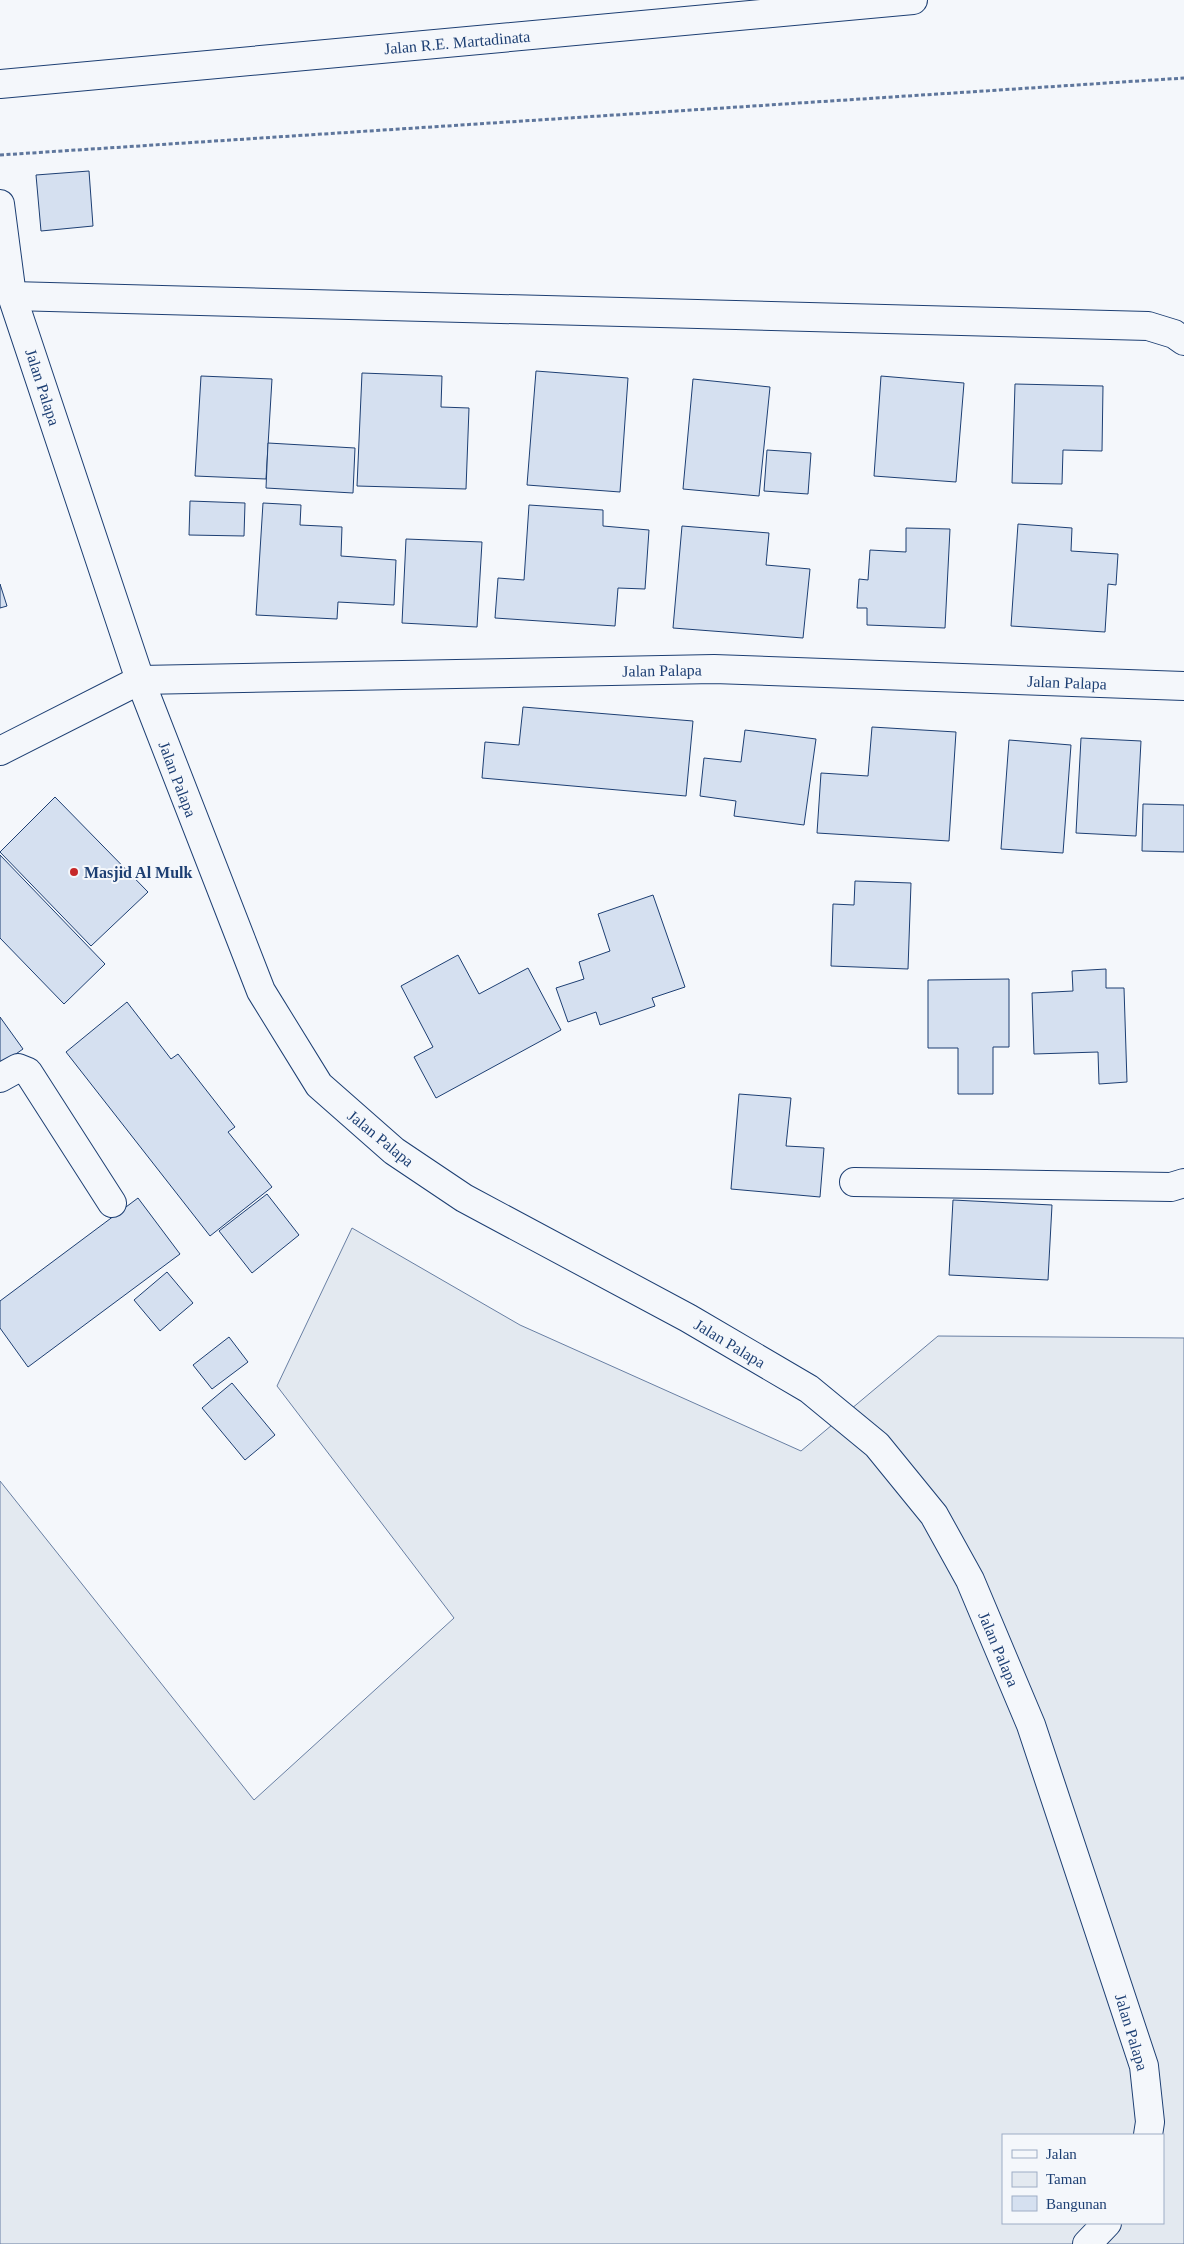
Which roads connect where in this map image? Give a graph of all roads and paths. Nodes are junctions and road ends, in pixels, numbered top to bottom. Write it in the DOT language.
graph roads {
  1 [pos="913,0"];
  2 [pos="1184,78"];
  3 [pos="0,84"];
  4 [pos="0,155"];
  5 [pos="0,204"];
  6 [pos="12,296"];
  7 [pos="1184,341"];
  8 [pos="140,680"];
  9 [pos="1184,686"];
  10 [pos="0,751"];
  11 [pos="0,1078"];
  12 [pos="854,1182"];
  13 [pos="1184,1183"];
  14 [pos="112,1203"];
  15 [pos="1148,2134"];
  16 [pos="1106,2224"];
  17 [pos="1087,2244"];
  1 -- 3 [label="main road, Jalan R.E. Martadinata"];
  2 -- 4 [label="path"];
  5 -- 6 [label="main road, Jalan Palapa"];
  6 -- 7 [label="main road"];
  6 -- 8 [label="main road, Jalan Palapa"];
  8 -- 9 [label="main road, Jalan Palapa"];
  8 -- 10 [label="main road, Jalan Palapa"];
  8 -- 15 [label="main road, Jalan Palapa"];
  11 -- 14 [label="main road"];
  12 -- 13 [label="main road"];
  16 -- 17 [label="main road"];
}
